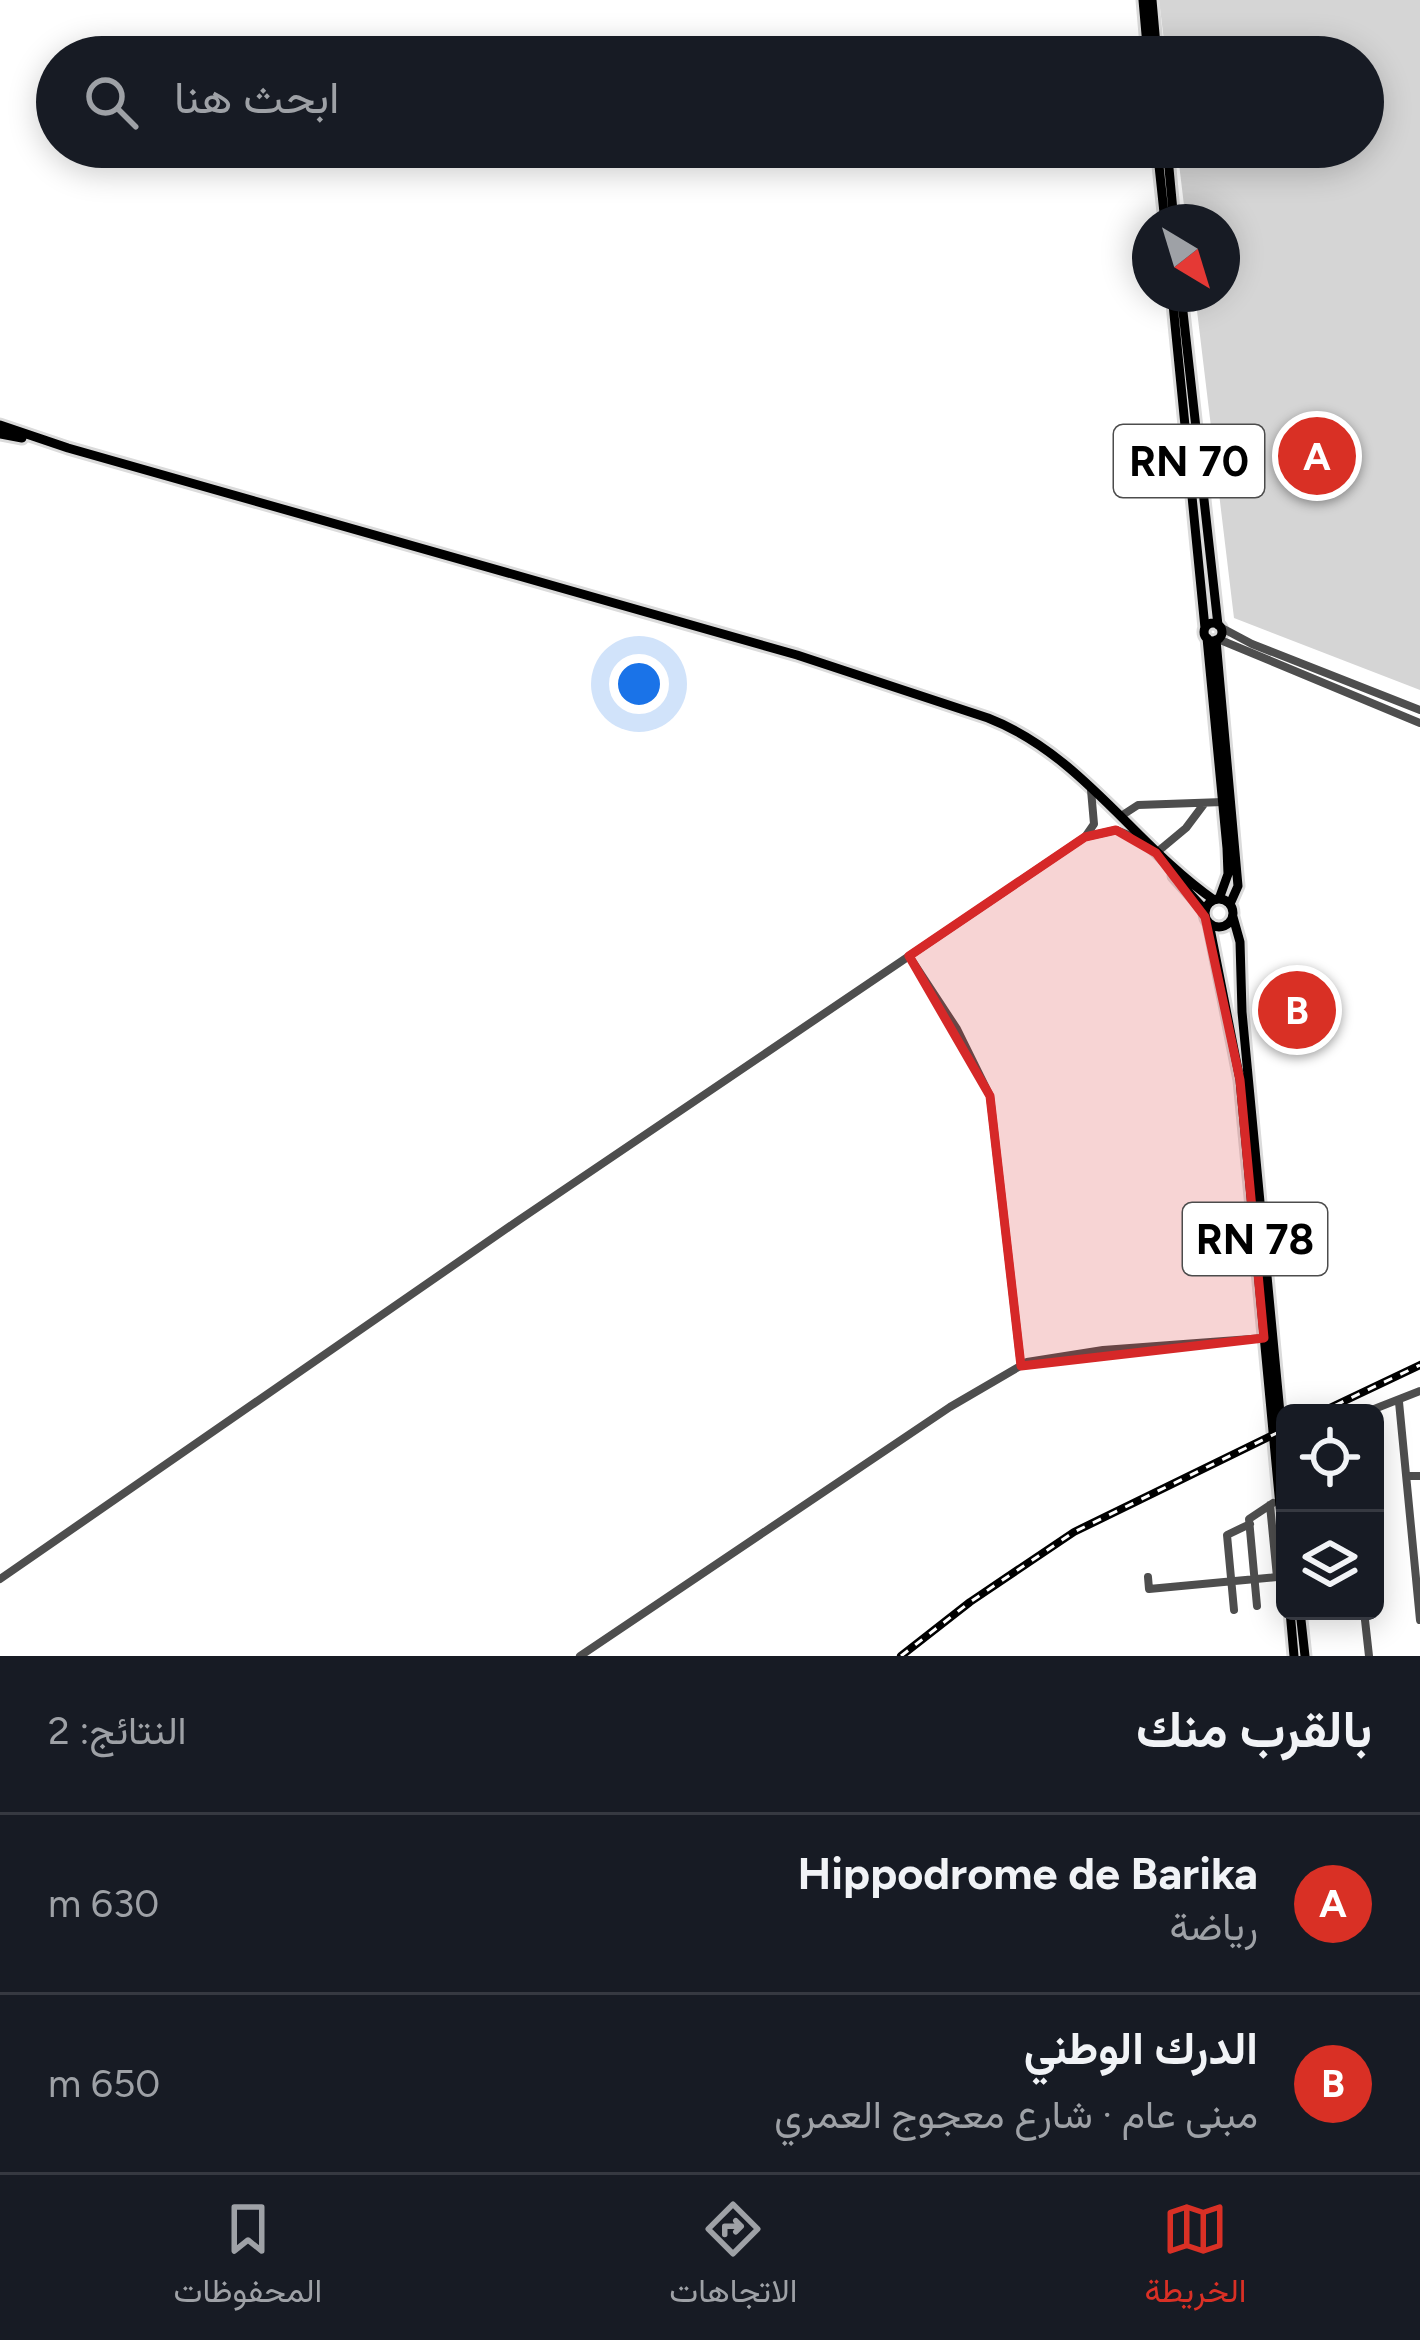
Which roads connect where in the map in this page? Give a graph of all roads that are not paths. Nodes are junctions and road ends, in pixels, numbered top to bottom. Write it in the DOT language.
graph roads {
  1 [pos="1143,0"];
  2 [pos="1152,0"];
  3 [pos="1149,36"];
  4 [pos="1153,36"];
  5 [pos="1161,168"];
  6 [pos="1167,168"];
  7 [pos="1167,198"];
  8 [pos="1166,204"];
  9 [pos="1169,204"];
  10 [pos="1174,312"];
  11 [pos="1183,312"];
  12 [pos="0,429"];
  13 [pos="1214,633"];
  14 [pos="1420,710"];
  15 [pos="1420,723"];
  16 [pos="1090,785"];
  17 [pos="1227,801"];
  18 [pos="1205,803"];
  19 [pos="1121,816"];
  20 [pos="1085,837"];
  21 [pos="1144,842"];
  22 [pos="1156,853"];
  23 [pos="1216,899"];
  24 [pos="1230,904"];
  25 [pos="1205,910"];
  26 [pos="1232,917"];
  27 [pos="1209,923"];
  28 [pos="909,956"];
  29 [pos="1264,1338"];
  30 [pos="1021,1366"];
  31 [pos="1420,1391"];
  32 [pos="1399,1402"];
  33 [pos="1280,1404"];
  34 [pos="1384,1407"];
  35 [pos="1420,1475"];
  36 [pos="1407,1477"];
  37 [pos="1275,1502"];
  38 [pos="1277,1512"];
  39 [pos="1250,1524"];
  40 [pos="1148,1577"];
  41 [pos="0,1579"];
  42 [pos="1255,1579"];
  43 [pos="1232,1581"];
  44 [pos="1257,1606"];
  45 [pos="1234,1610"];
  46 [pos="1291,1620"];
  47 [pos="1301,1620"];
  48 [pos="1365,1620"];
  49 [pos="1420,1620"];
  50 [pos="580,1656"];
  51 [pos="1294,1656"];
  52 [pos="1305,1656"];
  53 [pos="1369,1656"];
  1 -- 3 [label="main road"];
  2 -- 4 [label="main road"];
  5 -- 7 [label="main road"];
  6 -- 7 [label="main road"];
  7 -- 8 [label="main road"];
  7 -- 9 [label="main road"];
  10 -- 13 [label="main road, RN 70"];
  11 -- 13 [label="main road, RN 70"];
  12 -- 16 [label="main road"];
  13 -- 14 [label="street"];
  13 -- 15 [label="street"];
  13 -- 17 [label="main road, RN 70"];
  16 -- 19 [label="main road"];
  16 -- 20 [label="street"];
  17 -- 18 [label="street"];
  17 -- 23 [label="main road, RN 70"];
  17 -- 24 [label="main road, RN 70"];
  18 -- 19 [label="street"];
  18 -- 22 [label="street"];
  19 -- 21 [label="main road"];
  20 -- 21 [label="street"];
  20 -- 28 [label="street"];
  21 -- 22 [label="main road"];
  22 -- 23 [label="main road"];
  22 -- 25 [label="main road"];
  23 -- 24 [label="main road"];
  23 -- 25 [label="main road"];
  24 -- 26 [label="main road"];
  25 -- 27 [label="main road"];
  26 -- 27 [label="main road"];
  26 -- 33 [label="main road, RN 78"];
  27 -- 29 [label="main road, RN 78"];
  28 -- 30 [label="street"];
  28 -- 41 [label="street"];
  29 -- 30 [label="street"];
  29 -- 37 [label="main road, RN 78"];
  30 -- 50 [label="street"];
  31 -- 32 [label="street"];
  32 -- 34 [label="street"];
  32 -- 36 [label="street"];
  35 -- 36 [label="street"];
  36 -- 49 [label="street"];
  37 -- 38 [label="main road, RN 78"];
  37 -- 39 [label="street"];
  37 -- 42 [label="street"];
  39 -- 42 [label="street"];
  39 -- 43 [label="street"];
  40 -- 43 [label="street"];
  42 -- 43 [label="street"];
  42 -- 44 [label="street"];
  43 -- 45 [label="street"];
  46 -- 51 [label="main road"];
  47 -- 52 [label="main road"];
  48 -- 53 [label="street"];
}
